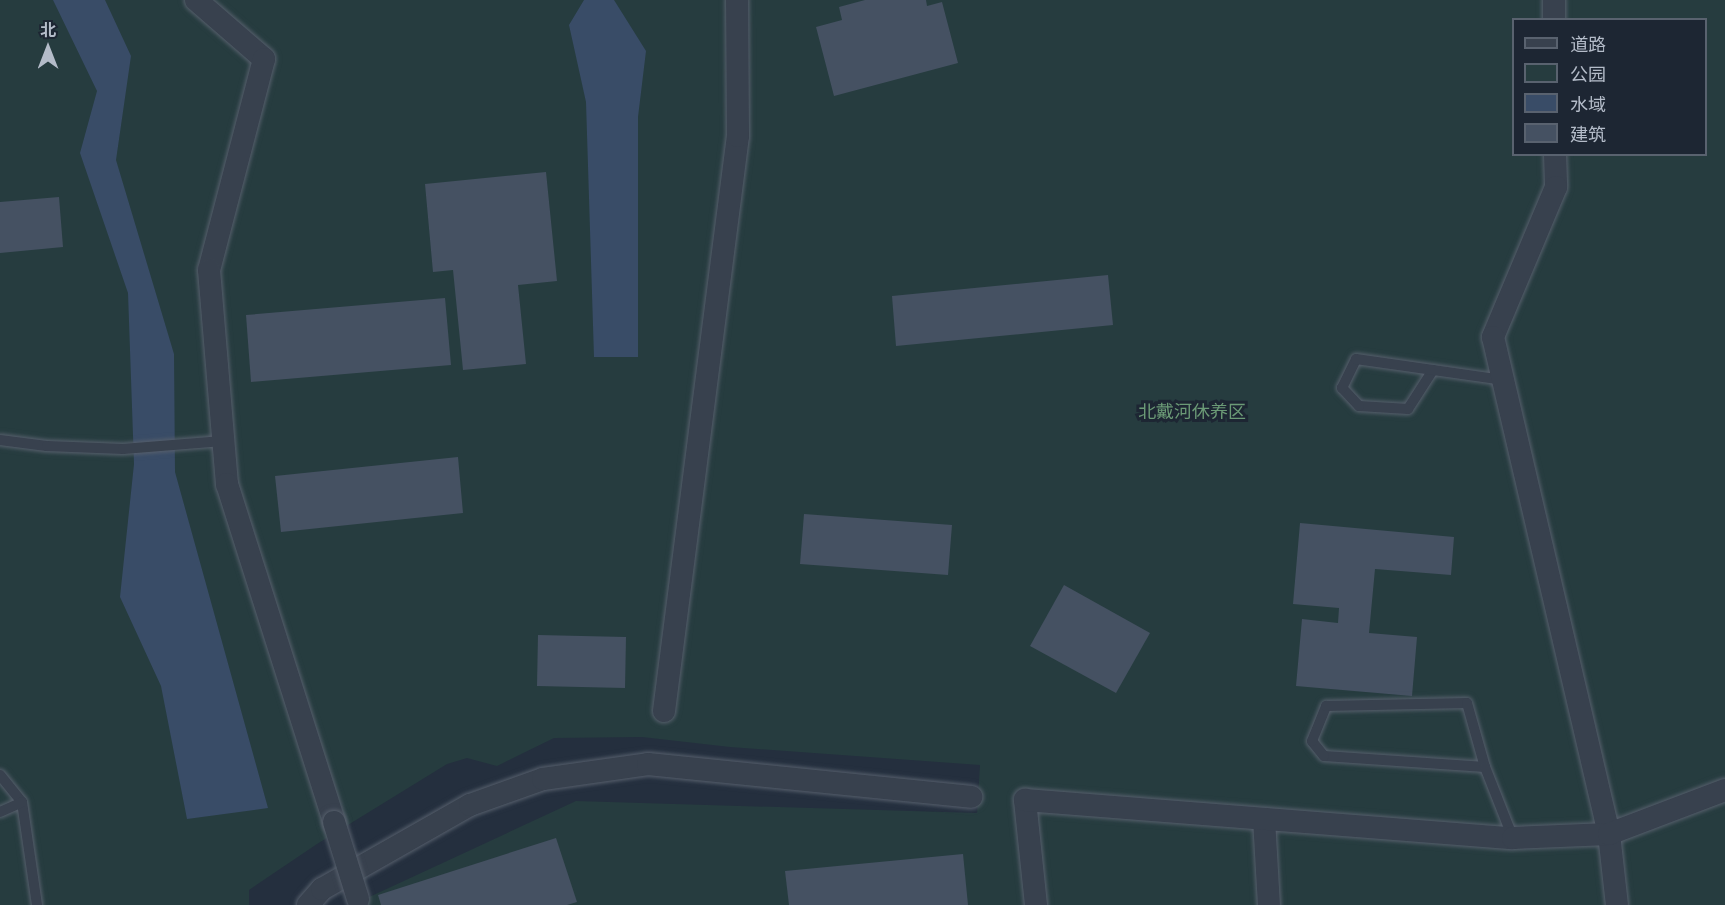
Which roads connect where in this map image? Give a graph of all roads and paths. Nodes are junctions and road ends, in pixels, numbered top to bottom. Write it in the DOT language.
graph roads {
  1 [pos="196,0"];
  2 [pos="737,0"];
  3 [pos="1554,0"];
  4 [pos="1554,18"];
  5 [pos="1555,156"];
  6 [pos="1432,370"];
  7 [pos="1504,380"];
  8 [pos="0,440"];
  9 [pos="223,441"];
  10 [pos="664,711"];
  11 [pos="1485,766"];
  12 [pos="0,775"];
  13 [pos="1725,790"];
  14 [pos="971,797"];
  15 [pos="22,802"];
  16 [pos="0,812"];
  17 [pos="1264,819"];
  18 [pos="1609,834"];
  19 [pos="1513,838"];
  20 [pos="359,902"];
  21 [pos="37,905"];
  22 [pos="308,905"];
  23 [pos="1036,905"];
  24 [pos="1269,905"];
  25 [pos="1617,905"];
  1 -- 9 [label="street"];
  2 -- 10 [label="street"];
  3 -- 4 [label="street"];
  5 -- 7 [label="street"];
  6 -- 6 [label="lane"];
  6 -- 7 [label="lane"];
  7 -- 18 [label="street"];
  8 -- 9 [label="lane"];
  9 -- 20 [label="street, bridge"];
  11 -- 11 [label="lane"];
  11 -- 19 [label="lane"];
  12 -- 15 [label="lane"];
  13 -- 18 [label="street"];
  14 -- 22 [label="street"];
  15 -- 16 [label="lane"];
  15 -- 21 [label="lane"];
  17 -- 19 [label="street"];
  17 -- 23 [label="street"];
  17 -- 24 [label="street"];
  18 -- 19 [label="street"];
  18 -- 25 [label="street"];
}
